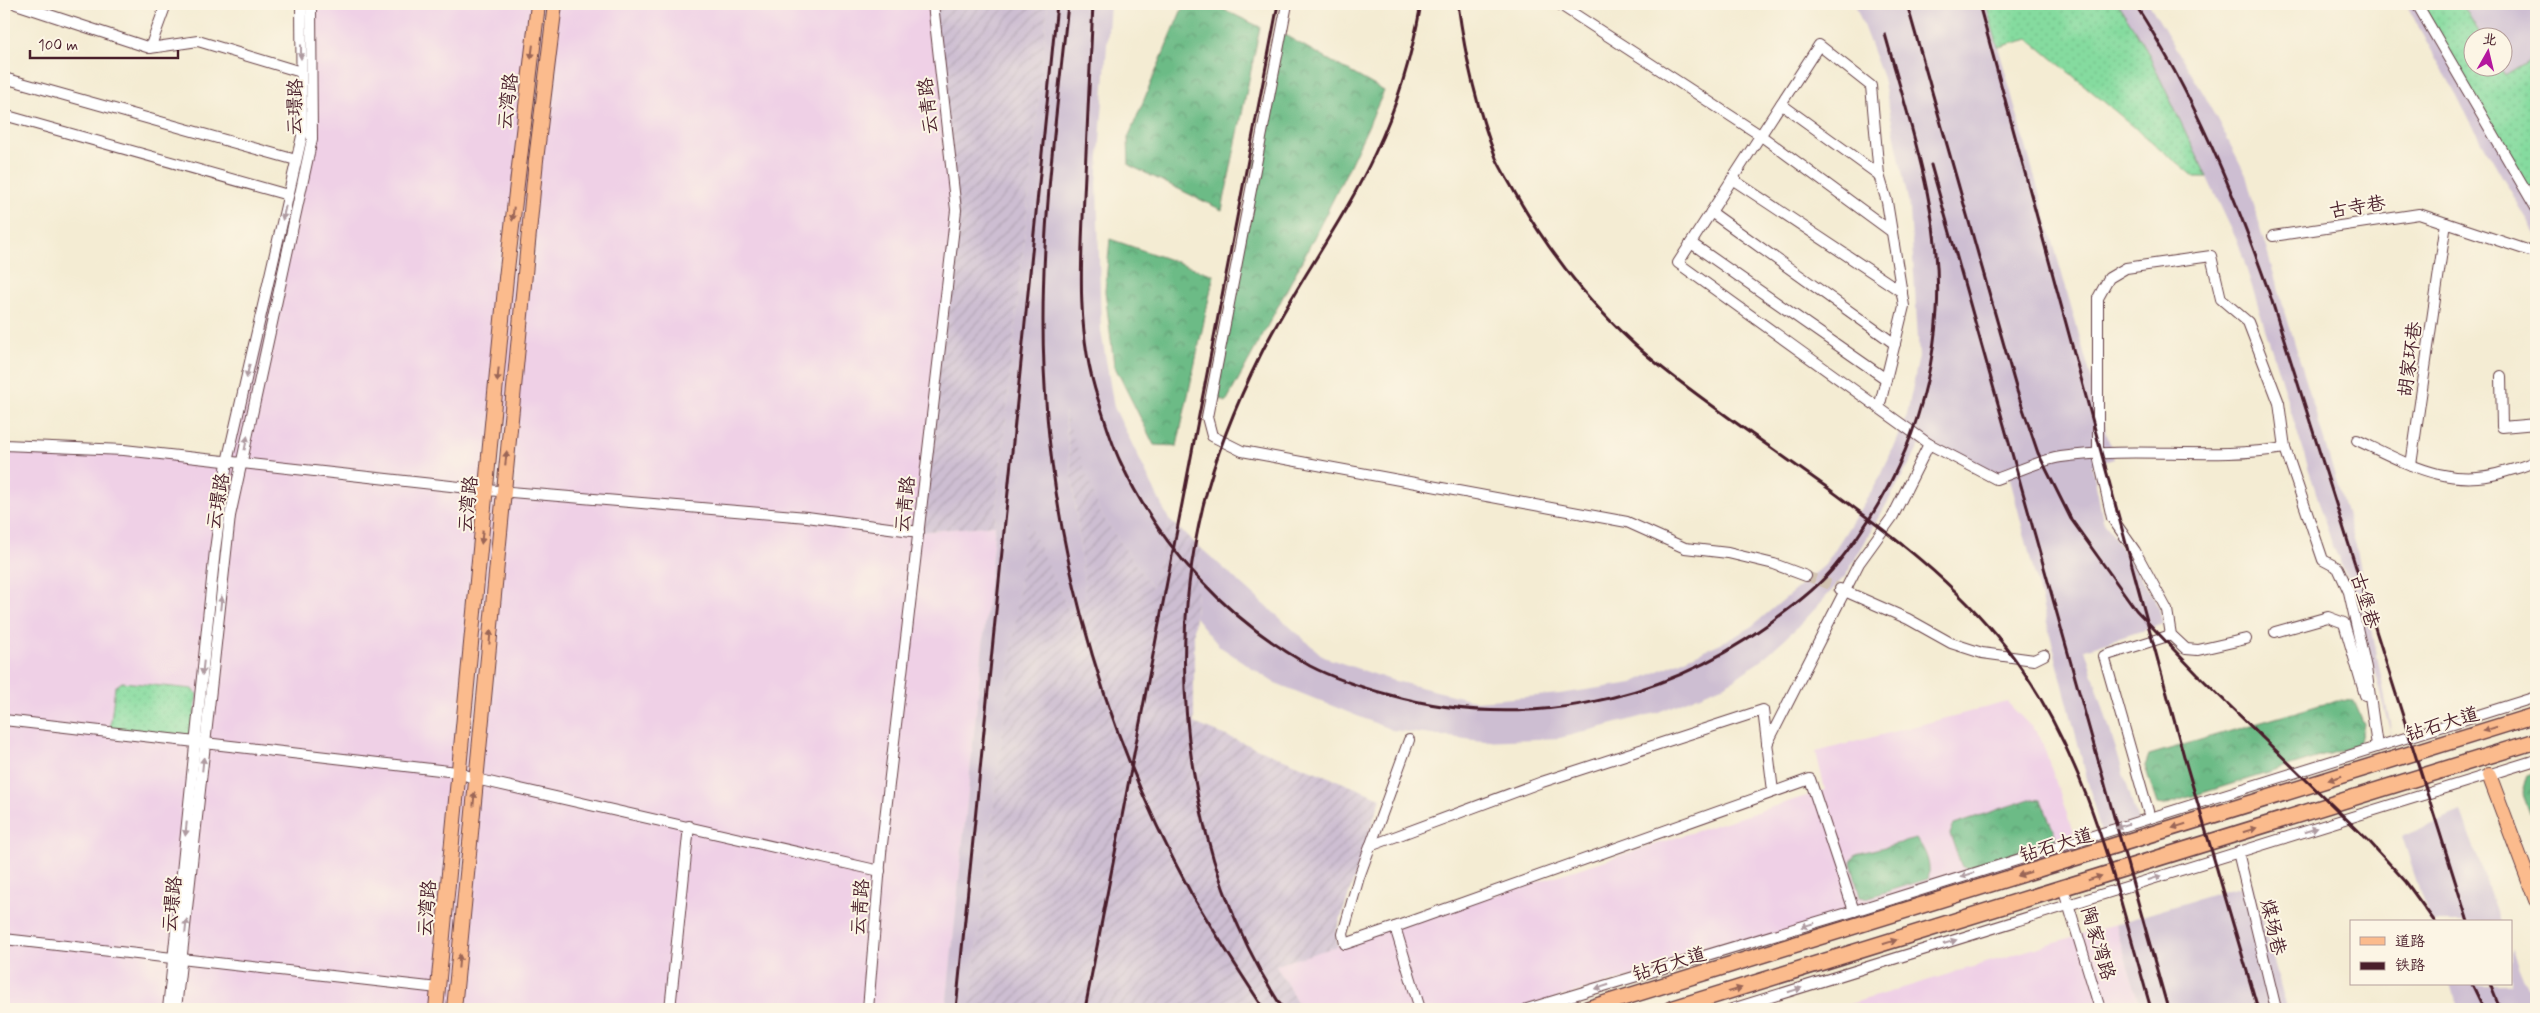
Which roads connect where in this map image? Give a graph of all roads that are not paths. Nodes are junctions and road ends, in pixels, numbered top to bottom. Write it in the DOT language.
graph roads {
  1 [pos="16,4"];
  2 [pos="166,4"];
  3 [pos="301,4"];
  4 [pos="311,4"];
  5 [pos="538,4"];
  6 [pos="555,4"];
  7 [pos="933,4"];
  8 [pos="1287,4"];
  9 [pos="1559,4"];
  10 [pos="2417,4"];
  11 [pos="150,48"];
  12 [pos="301,72"];
  13 [pos="4,78"];
  14 [pos="1781,104"];
  15 [pos="4,115"];
  16 [pos="1760,135"];
  17 [pos="296,160"];
  18 [pos="1879,175"];
  19 [pos="1732,179"];
  20 [pos="288,195"];
  21 [pos="2536,208"];
  22 [pos="1711,212"];
  23 [pos="2446,223"];
  24 [pos="1892,232"];
  25 [pos="2273,236"];
  26 [pos="1691,243"];
  27 [pos="2536,253"];
  28 [pos="1902,292"];
  29 [pos="1895,344"];
  30 [pos="2501,376"];
  31 [pos="1886,379"];
  32 [pos="1879,408"];
  33 [pos="2536,424"];
  34 [pos="2357,440"];
  35 [pos="1929,444"];
  36 [pos="4,445"];
  37 [pos="2285,448"];
  38 [pos="2098,455"];
  39 [pos="2536,460"];
  40 [pos="227,462"];
  41 [pos="241,464"];
  42 [pos="2411,465"];
  43 [pos="487,490"];
  44 [pos="503,491"];
  45 [pos="918,532"];
  46 [pos="1806,576"];
  47 [pos="1842,589"];
  48 [pos="2275,632"];
  49 [pos="2171,635"];
  50 [pos="2246,639"];
  51 [pos="2044,655"];
  52 [pos="2536,697"];
  53 [pos="2536,715"];
  54 [pos="4,720"];
  55 [pos="2374,726"];
  56 [pos="1409,740"];
  57 [pos="2536,741"];
  58 [pos="200,743"];
  59 [pos="1767,744"];
  60 [pos="2377,746"];
  61 [pos="2536,760"];
  62 [pos="457,772"];
  63 [pos="2494,774"];
  64 [pos="476,778"];
  65 [pos="1773,792"];
  66 [pos="2150,818"];
  67 [pos="689,826"];
  68 [pos="1370,846"];
  69 [pos="2238,852"];
  70 [pos="880,871"];
  71 [pos="2536,874"];
  72 [pos="2063,888"];
  73 [pos="2536,900"];
  74 [pos="1884,902"];
  75 [pos="2069,905"];
  76 [pos="1854,911"];
  77 [pos="1978,914"];
  78 [pos="1888,917"];
  79 [pos="1395,927"];
  80 [pos="1984,931"];
  81 [pos="4,940"];
  82 [pos="1721,951"];
  83 [pos="178,959"];
  84 [pos="1725,967"];
  85 [pos="438,988"];
  86 [pos="168,1009"];
  87 [pos="176,1009"];
  88 [pos="436,1009"];
  89 [pos="454,1009"];
  90 [pos="670,1009"];
  91 [pos="868,1009"];
  92 [pos="1420,1009"];
  93 [pos="1527,1009"];
  94 [pos="1586,1009"];
  95 [pos="1671,1009"];
  96 [pos="1732,1009"];
  97 [pos="2100,1009"];
  98 [pos="2276,1009"];
  1 -- 11 [label="street"];
  2 -- 11 [label="street"];
  3 -- 12 [label="street, 云璟路, one-way"];
  41 -- 4 [label="street, 云璟路, one-way"];
  5 -- 43 [label="main road, 云湾路, one-way"];
  44 -- 6 [label="main road, 云湾路, one-way"];
  7 -- 45 [label="street, 云青路"];
  8 -- 46 [label="street"];
  9 -- 16 [label="street"];
  10 -- 21 [label="street"];
  11 -- 12 [label="street"];
  12 -- 17 [label="street, 云璟路"];
  13 -- 17 [label="street"];
  14 -- 16 [label="street"];
  14 -- 18 [label="street"];
  14 -- 18 [label="street"];
  15 -- 20 [label="street"];
  16 -- 19 [label="street"];
  16 -- 24 [label="street"];
  17 -- 20 [label="street, 云璟路"];
  18 -- 24 [label="street"];
  19 -- 22 [label="street"];
  19 -- 28 [label="street"];
  20 -- 40 [label="street, 云璟路, one-way"];
  22 -- 26 [label="street"];
  22 -- 29 [label="street"];
  23 -- 25 [label="street, 古寺巷"];
  23 -- 27 [label="street"];
  23 -- 42 [label="street, 胡家环巷"];
  24 -- 28 [label="street"];
  26 -- 31 [label="street"];
  26 -- 32 [label="street"];
  28 -- 29 [label="street"];
  29 -- 31 [label="street"];
  30 -- 33 [label="street"];
  31 -- 32 [label="street"];
  32 -- 35 [label="street"];
  34 -- 42 [label="street"];
  35 -- 38 [label="street"];
  35 -- 47 [label="street"];
  36 -- 40 [label="street"];
  37 -- 38 [label="street"];
  37 -- 38 [label="street, 古堡巷"];
  37 -- 55 [label="street, 古堡巷"];
  38 -- 49 [label="street"];
  39 -- 42 [label="street"];
  40 -- 41 [label="street"];
  40 -- 58 [label="street, 云璟路, one-way"];
  41 -- 43 [label="street"];
  58 -- 41 [label="street, 云璟路, one-way"];
  43 -- 44 [label="street"];
  43 -- 62 [label="main road, 云湾路, one-way"];
  44 -- 45 [label="street"];
  64 -- 44 [label="main road, 云湾路, one-way"];
  45 -- 70 [label="street, 云青路"];
  47 -- 51 [label="street"];
  47 -- 59 [label="street"];
  48 -- 55 [label="street"];
  49 -- 50 [label="street"];
  49 -- 66 [label="street"];
  52 -- 60 [label="street"];
  53 -- 78 [label="highway, 钻石大道, one-way"];
  54 -- 58 [label="street"];
  55 -- 60 [label="street, 古堡巷"];
  56 -- 68 [label="street"];
  72 -- 57 [label="highway, one-way"];
  58 -- 62 [label="street"];
  58 -- 83 [label="street, 云璟路"];
  59 -- 65 [label="street"];
  59 -- 68 [label="street"];
  60 -- 66 [label="street"];
  61 -- 63 [label="street"];
  62 -- 64 [label="street"];
  62 -- 85 [label="main road, 云湾路"];
  69 -- 63 [label="street, one-way"];
  63 -- 71 [label="main road"];
  63 -- 73 [label="main road"];
  64 -- 67 [label="street"];
  89 -- 64 [label="main road, 云湾路, one-way"];
  65 -- 76 [label="street"];
  65 -- 79 [label="street"];
  66 -- 74 [label="street, one-way"];
  67 -- 70 [label="street"];
  67 -- 90 [label="street"];
  68 -- 79 [label="street"];
  75 -- 69 [label="street, one-way"];
  69 -- 98 [label="street, 煤场巷"];
  70 -- 91 [label="street, 云青路"];
  72 -- 75 [label="street, 陶家湾路"];
  72 -- 77 [label="highway"];
  74 -- 76 [label="street"];
  74 -- 78 [label="street"];
  75 -- 80 [label="street"];
  75 -- 97 [label="street, 陶家湾路"];
  76 -- 82 [label="street, one-way"];
  77 -- 80 [label="street"];
  95 -- 77 [label="highway, one-way"];
  78 -- 84 [label="highway, 钻石大道"];
  79 -- 92 [label="street"];
  96 -- 80 [label="street, one-way"];
  81 -- 83 [label="street"];
  82 -- 84 [label="street"];
  82 -- 93 [label="street, one-way"];
  83 -- 85 [label="street"];
  83 -- 86 [label="street, 云璟路"];
  83 -- 87 [label="street, 云璟路"];
  84 -- 94 [label="highway, 钻石大道"];
  85 -- 88 [label="main road, 云湾路"];
}
